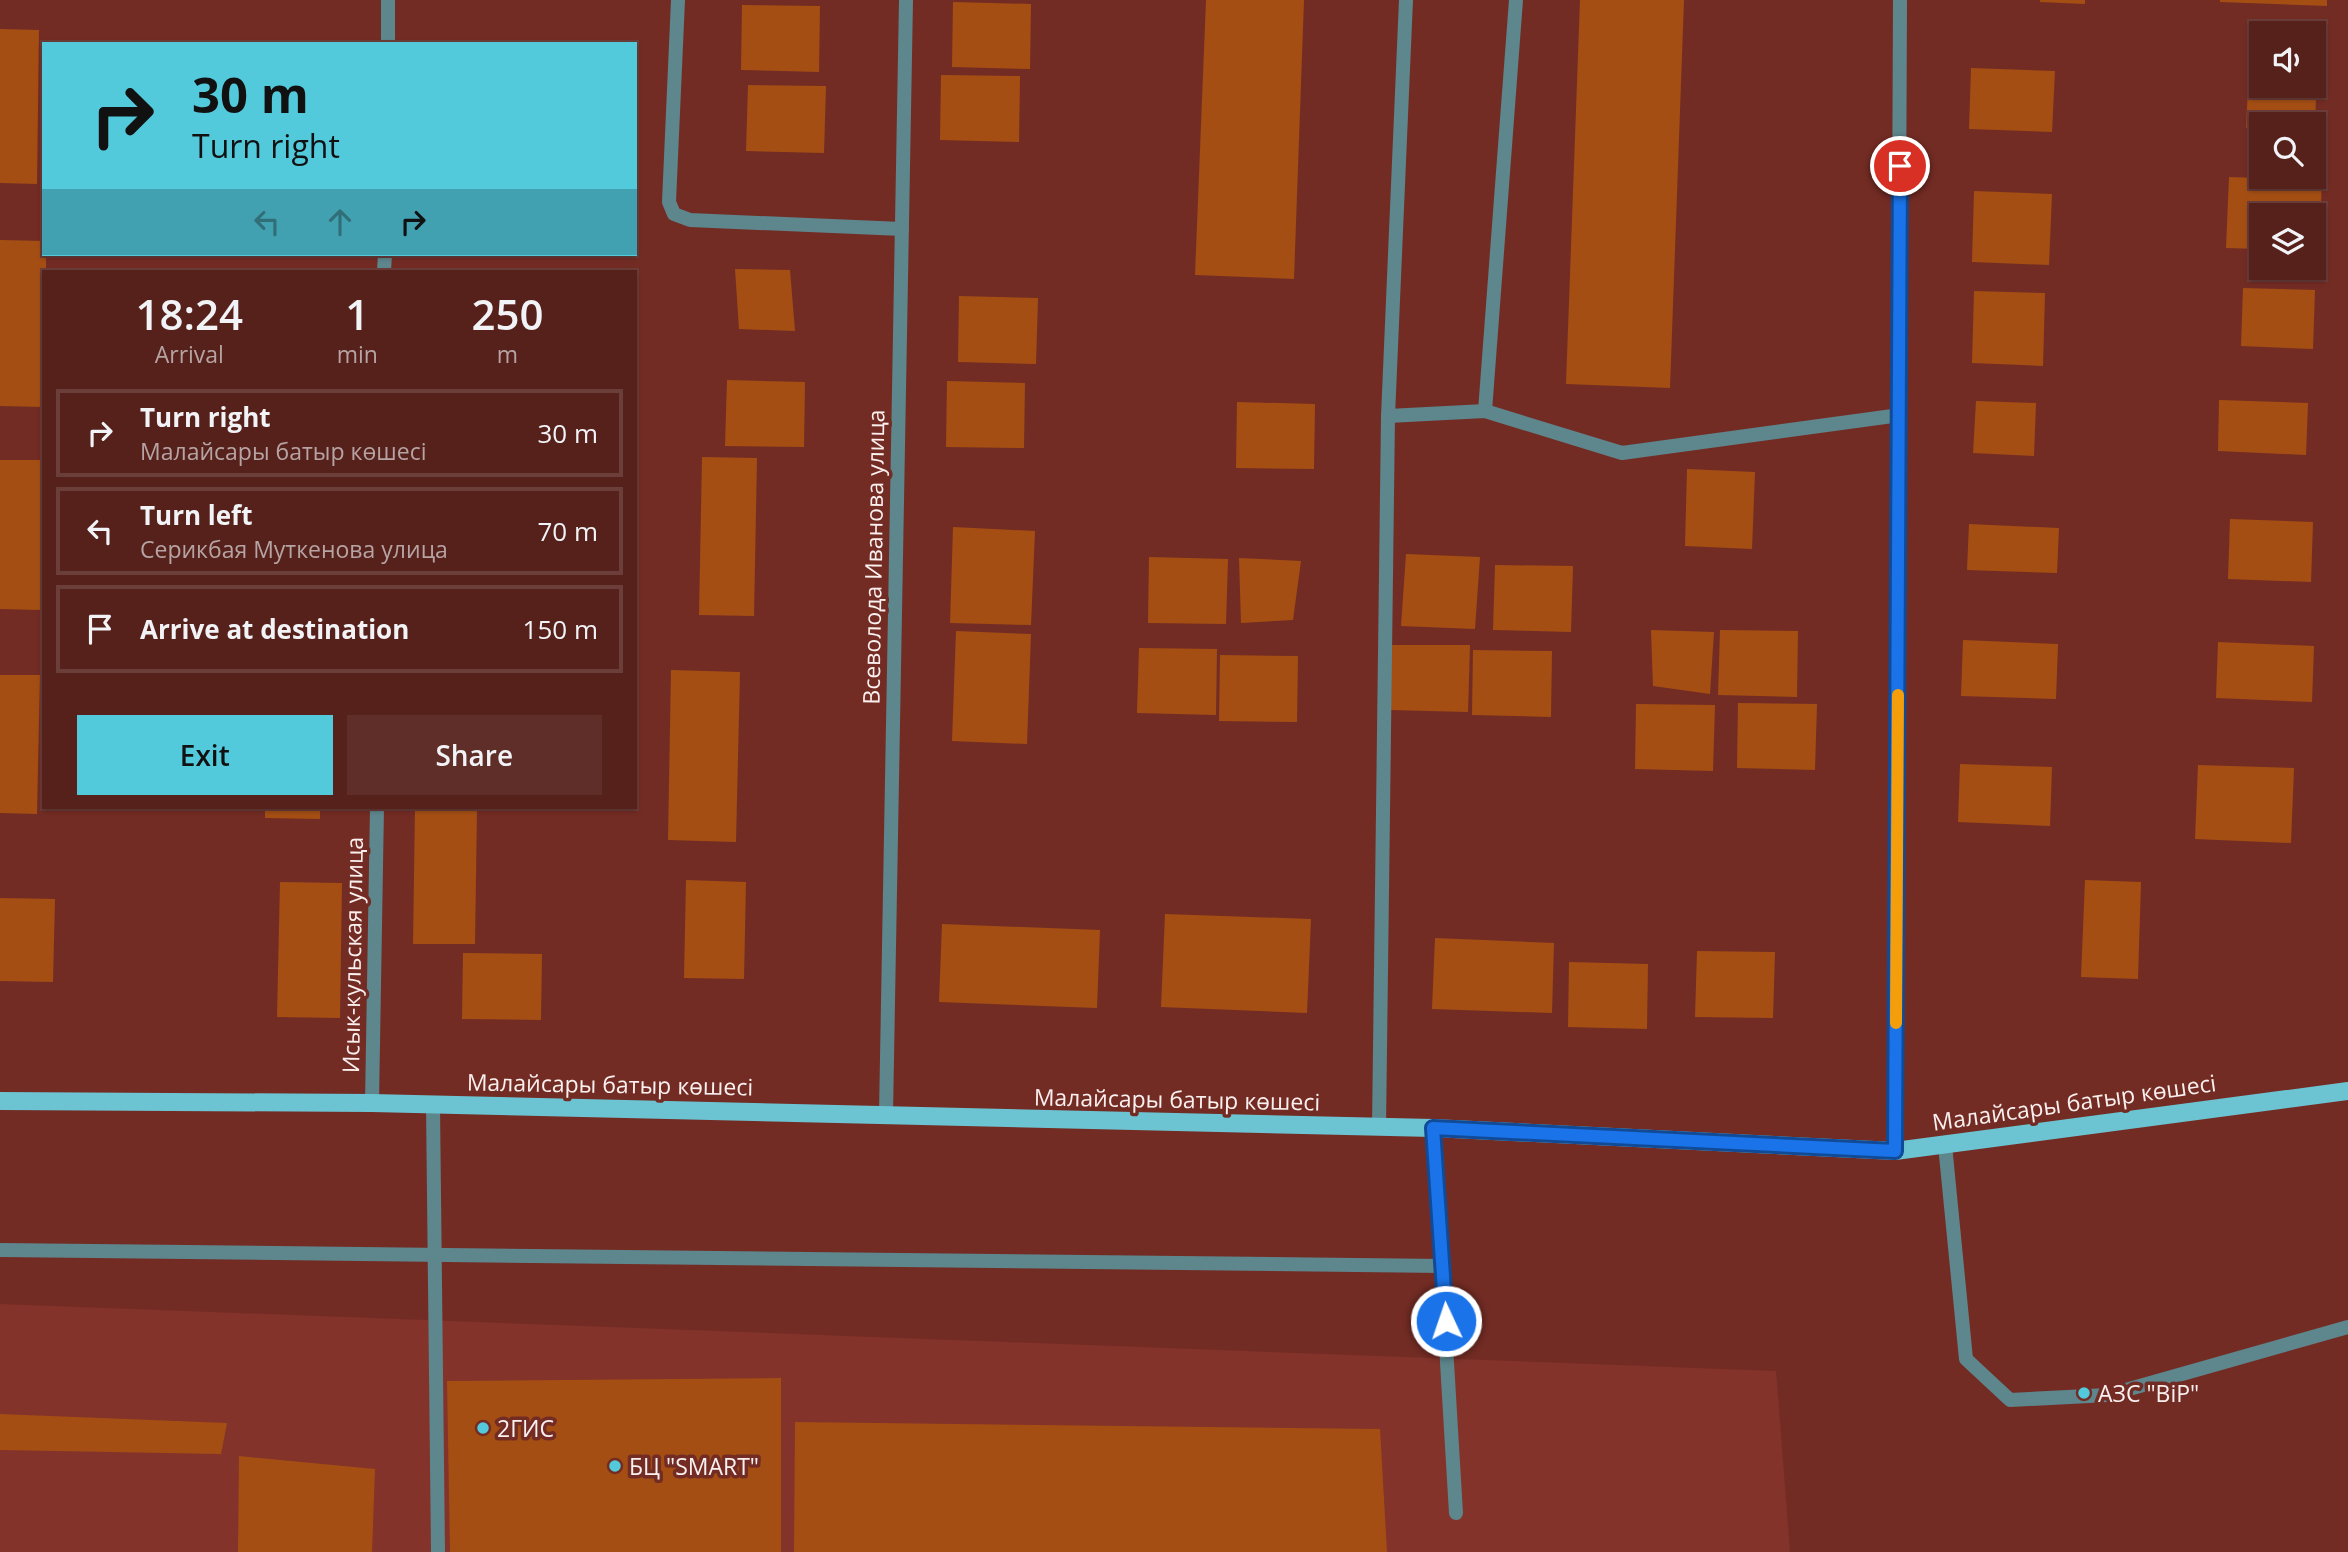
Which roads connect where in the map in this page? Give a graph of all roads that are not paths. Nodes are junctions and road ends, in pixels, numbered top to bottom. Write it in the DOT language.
graph roads {
  1 [pos="388,0"];
  2 [pos="678,0"];
  3 [pos="906,0"];
  4 [pos="1406,0"];
  5 [pos="1516,0"];
  6 [pos="1900,0"];
  7 [pos="388,42"];
  8 [pos="902,229"];
  9 [pos="1485,411"];
  10 [pos="1900,415"];
  11 [pos="1388,416"];
  12 [pos="377,809"];
  13 [pos="2348,1091"];
  14 [pos="0,1101"];
  15 [pos="372,1103"];
  16 [pos="433,1105"];
  17 [pos="886,1114"];
  18 [pos="1379,1128"];
  19 [pos="1433,1128"];
  20 [pos="1945,1144"];
  21 [pos="1895,1151"];
  22 [pos="0,1250"];
  23 [pos="434,1254"];
  24 [pos="1443,1265"];
  25 [pos="2348,1327"];
  26 [pos="1456,1513"];
  27 [pos="438,1552"];
  1 -- 7 [label="street"];
  2 -- 8 [label="street"];
  3 -- 8 [label="street, Всеволода Иванова улица"];
  4 -- 11 [label="street"];
  5 -- 9 [label="street"];
  6 -- 10 [label="street"];
  8 -- 17 [label="street, Всеволода Иванова улица"];
  9 -- 10 [label="street"];
  9 -- 11 [label="street"];
  10 -- 21 [label="street"];
  11 -- 18 [label="street"];
  12 -- 15 [label="street, Исык-кульская улица"];
  13 -- 20 [label="main road, Малайсары батыр көшесі"];
  14 -- 15 [label="main road, Малайсары батыр көшесі"];
  15 -- 16 [label="main road, Малайсары батыр көшесі"];
  16 -- 17 [label="main road, Малайсары батыр көшесі"];
  16 -- 23 [label="street"];
  17 -- 18 [label="main road, Малайсары батыр көшесі"];
  18 -- 19 [label="main road, Малайсары батыр көшесі"];
  19 -- 21 [label="main road, Малайсары батыр көшесі"];
  19 -- 24 [label="street"];
  20 -- 21 [label="main road, Малайсары батыр көшесі"];
  20 -- 25 [label="street"];
  22 -- 23 [label="street"];
  23 -- 24 [label="street"];
  23 -- 27 [label="street"];
  24 -- 26 [label="street"];
}
